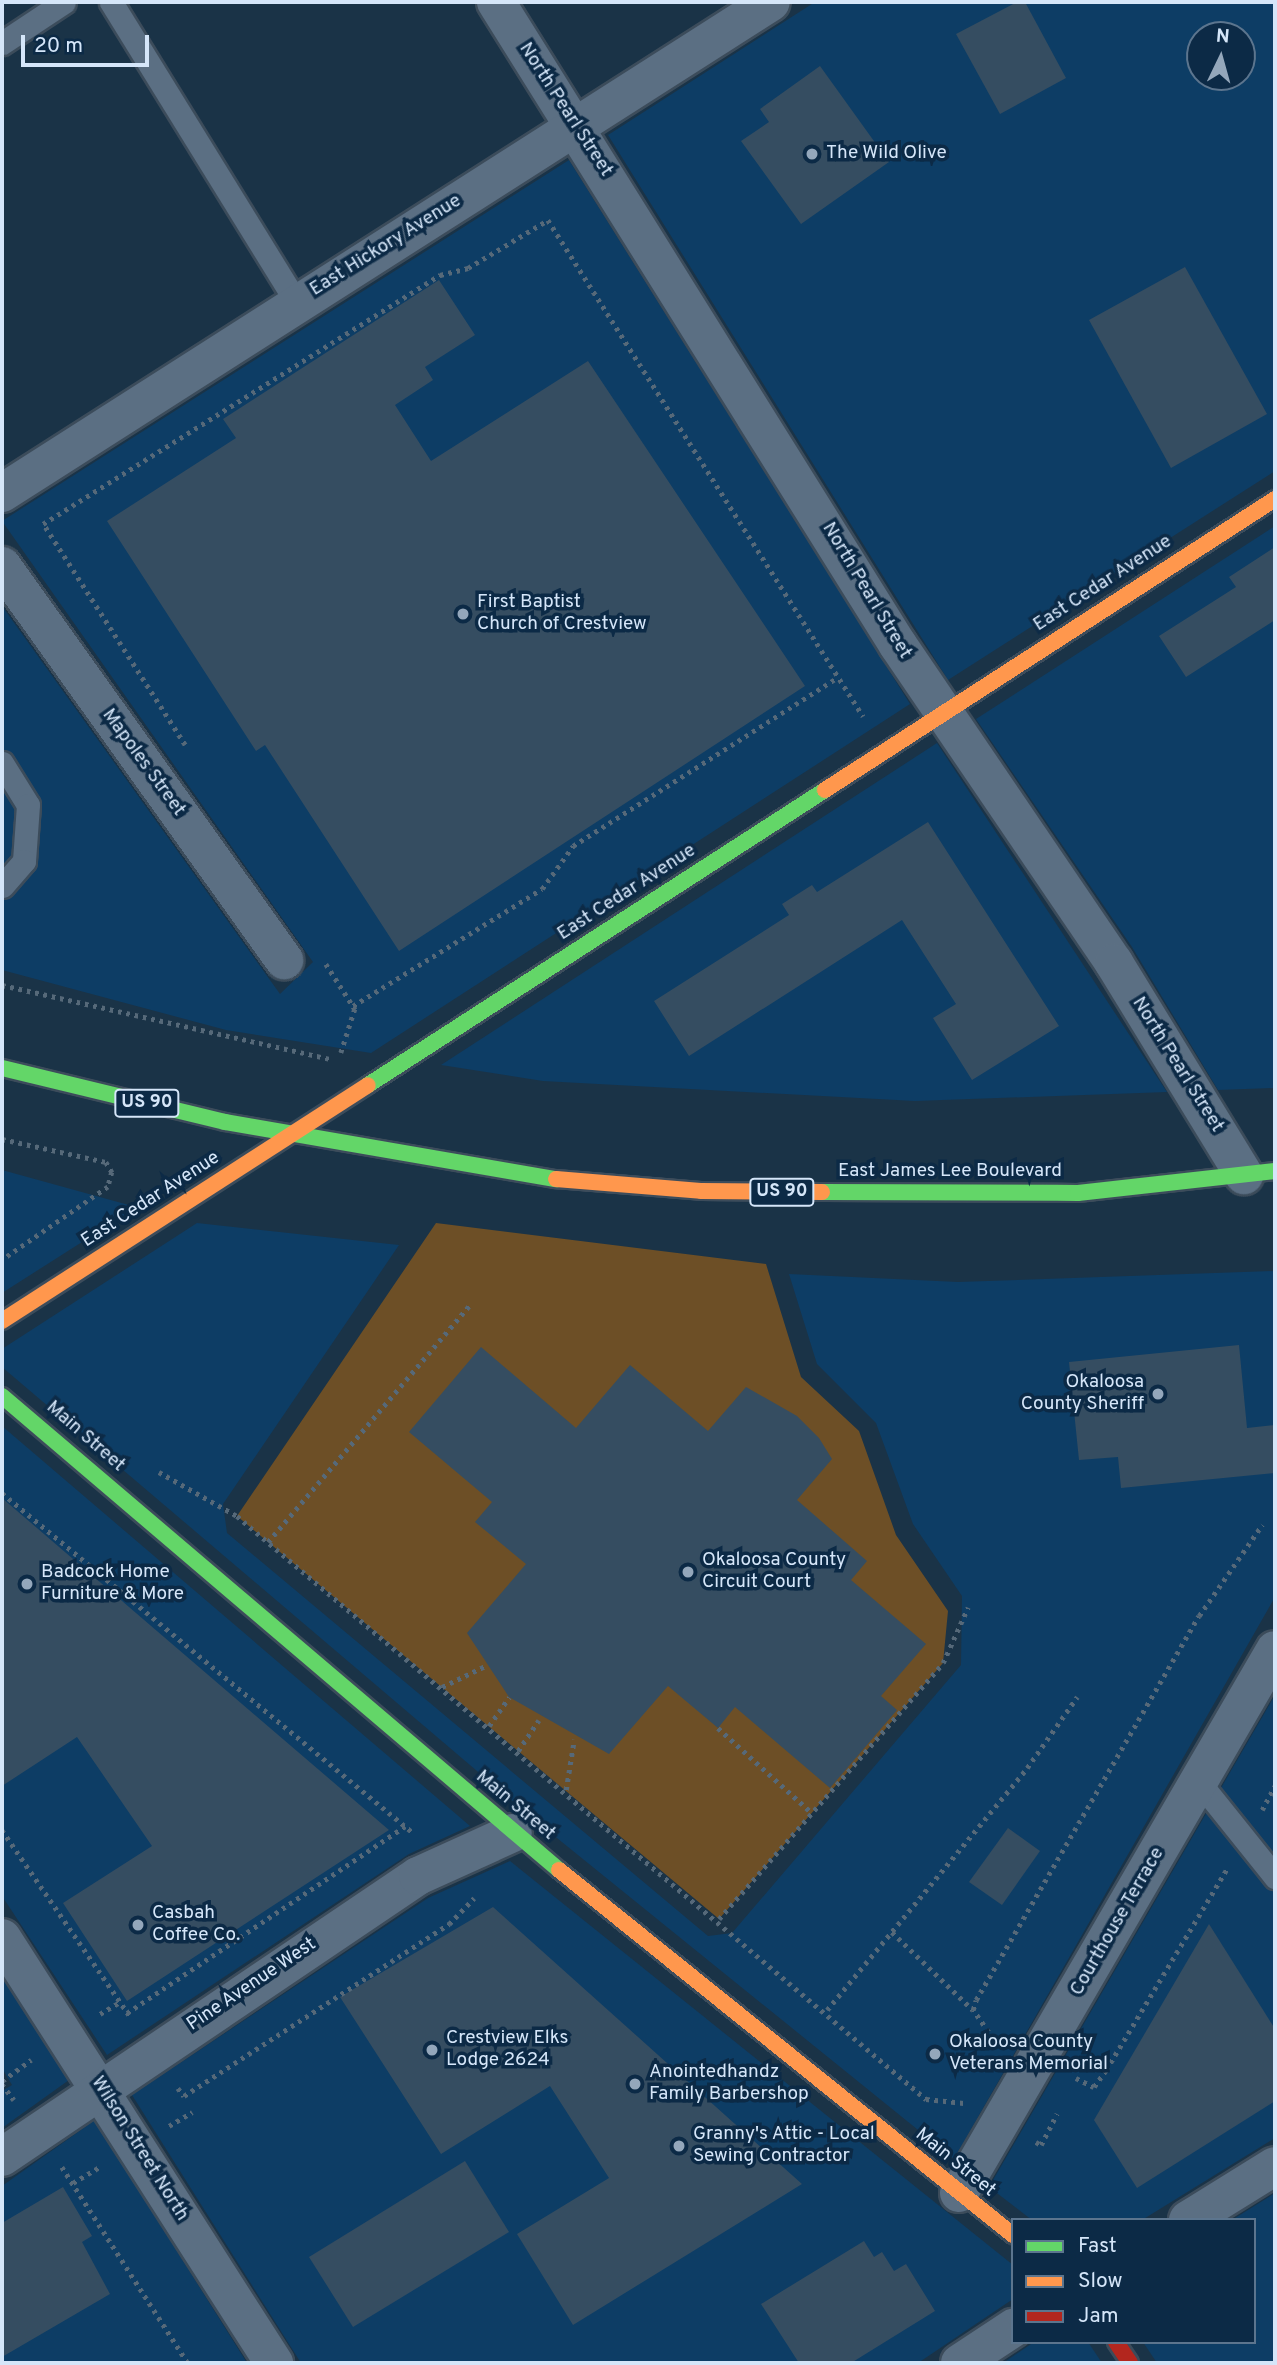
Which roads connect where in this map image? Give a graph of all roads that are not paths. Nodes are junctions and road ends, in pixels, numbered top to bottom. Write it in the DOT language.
graph roads {
  1 [pos="64,2"];
  2 [pos="111,2"];
  3 [pos="496,2"];
  4 [pos="771,2"];
  5 [pos="2,43"];
  6 [pos="575,128"];
  7 [pos="296,302"];
  8 [pos="2,493"];
  9 [pos="1275,499"];
  10 [pos="2,566"];
  11 [pos="942,712"];
  12 [pos="2,763"];
  13 [pos="2,886"];
  14 [pos="284,960"];
  15 [pos="2,1068"];
  16 [pos="292,1133"];
  17 [pos="1260,1173"];
  18 [pos="2,1321"];
  19 [pos="2,1396"];
  20 [pos="1275,1650"];
  21 [pos="1199,1782"];
  22 [pos="513,1833"];
  23 [pos="1275,1877"];
  24 [pos="2,1938"];
  25 [pos="101,2088"];
  26 [pos="2,2157"];
  27 [pos="1275,2166"];
  28 [pos="959,2193"];
  29 [pos="1191,2218"];
  30 [pos="1011,2233"];
  31 [pos="1011,2329"];
  32 [pos="1117,2344"];
  33 [pos="274,2363"];
  34 [pos="960,2363"];
  35 [pos="1130,2363"];
  1 -- 5 [label="lane"];
  2 -- 7 [label="lane"];
  3 -- 6 [label="street, North Pearl Street"];
  4 -- 6 [label="street, East Hickory Avenue"];
  6 -- 7 [label="street, East Hickory Avenue"];
  6 -- 11 [label="street, North Pearl Street"];
  7 -- 8 [label="street, East Hickory Avenue"];
  9 -- 11 [label="street, East Cedar Avenue"];
  10 -- 14 [label="street, Mapoles Street"];
  11 -- 16 [label="street, East Cedar Avenue"];
  11 -- 17 [label="street, North Pearl Street"];
  12 -- 13 [label="lane"];
  15 -- 16 [label="street, US 90"];
  16 -- 17 [label="street, East James Lee Boulevard / US 90"];
  16 -- 18 [label="street, East Cedar Avenue"];
  19 -- 22 [label="street, Main Street"];
  20 -- 21 [label="street, Courthouse Terrace"];
  21 -- 23 [label="lane"];
  21 -- 28 [label="street, Courthouse Terrace"];
  22 -- 25 [label="street, Pine Avenue West"];
  22 -- 28 [label="street, Main Street"];
  24 -- 25 [label="street, Wilson Street North"];
  25 -- 26 [label="street, Pine Avenue West"];
  25 -- 33 [label="street, Wilson Street North"];
  27 -- 29 [label="street"];
  28 -- 30 [label="street, Main Street"];
  31 -- 34 [label="street"];
  32 -- 35 [label="street"];
}
